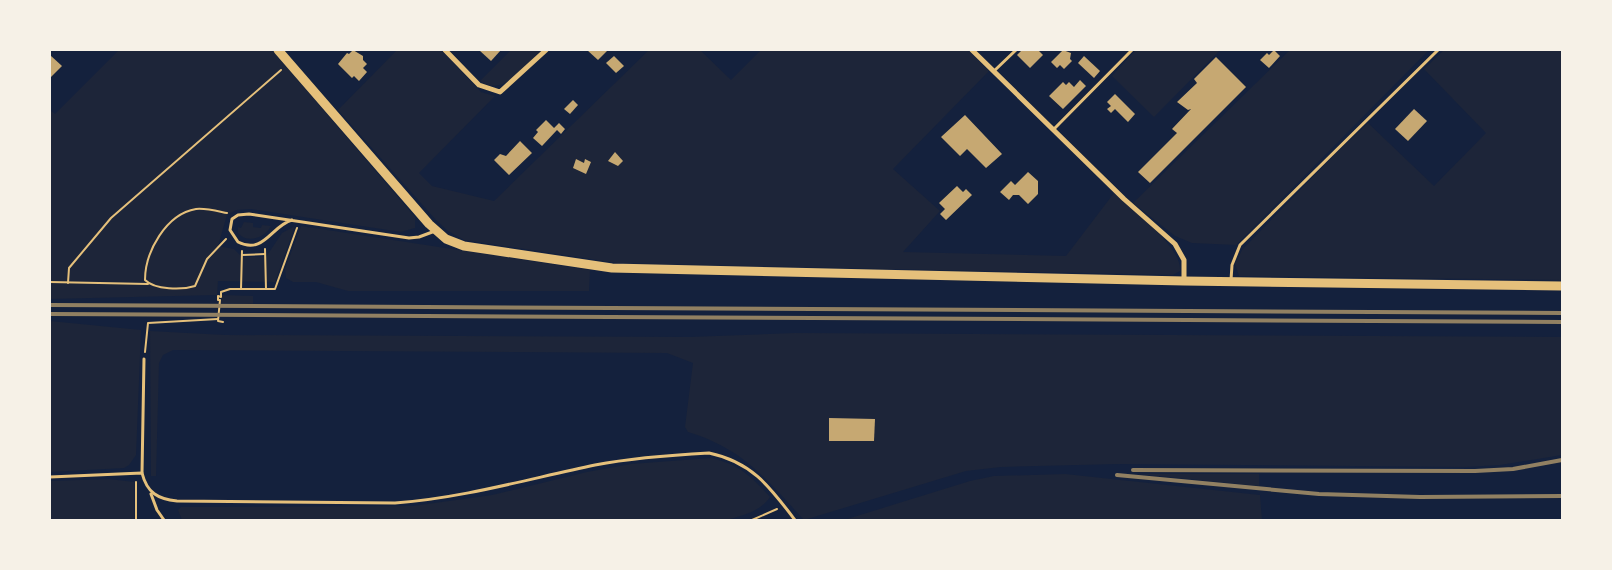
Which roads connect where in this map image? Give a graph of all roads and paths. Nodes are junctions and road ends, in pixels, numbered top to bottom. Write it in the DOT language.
graph roads {
  1 [pos="278,50"];
  2 [pos="445,50"];
  3 [pos="546,50"];
  4 [pos="972,50"];
  5 [pos="1016,50"];
  6 [pos="1132,50"];
  7 [pos="1438,50"];
  8 [pos="289,63"];
  9 [pos="994,71"];
  10 [pos="1053,130"];
  11 [pos="238,215"];
  12 [pos="292,220"];
  13 [pos="300,221"];
  14 [pos="435,231"];
  15 [pos="231,233"];
  16 [pos="1184,281"];
  17 [pos="50,282"];
  18 [pos="1230,282"];
  19 [pos="68,283"];
  20 [pos="149,284"];
  21 [pos="1562,286"];
  22 [pos="241,289"];
  23 [pos="266,289"];
  24 [pos="218,318"];
  25 [pos="222,322"];
  26 [pos="144,359"];
  27 [pos="142,473"];
  28 [pos="136,474"];
  29 [pos="50,477"];
  30 [pos="151,493"];
  31 [pos="783,504"];
  32 [pos="136,520"];
  33 [pos="164,520"];
  34 [pos="752,520"];
  35 [pos="795,520"];
  1 -- 8 [label="street"];
  2 -- 3 [label="street"];
  4 -- 9 [label="street"];
  5 -- 9 [label="lane"];
  6 -- 10 [label="lane"];
  7 -- 18 [label="lane"];
  8 -- 14 [label="street"];
  8 -- 19 [label="path"];
  9 -- 10 [label="street"];
  10 -- 16 [label="street"];
  11 -- 12 [label="lane"];
  11 -- 15 [label="lane"];
  11 -- 20 [label="path"];
  12 -- 13 [label="lane"];
  12 -- 15 [label="lane"];
  13 -- 14 [label="lane"];
  13 -- 23 [label="path"];
  14 -- 16 [label="street"];
  15 -- 20 [label="path"];
  16 -- 18 [label="street"];
  17 -- 19 [label="path"];
  18 -- 21 [label="street"];
  19 -- 20 [label="path"];
  22 -- 23 [label="path"];
  22 -- 23 [label="path"];
  22 -- 24 [label="path"];
  24 -- 25 [label="path"];
  24 -- 26 [label="path"];
  26 -- 27 [label="lane"];
  27 -- 28 [label="lane"];
  27 -- 30 [label="lane"];
  28 -- 29 [label="lane"];
  28 -- 32 [label="path"];
  30 -- 31 [label="lane"];
  30 -- 33 [label="lane"];
  31 -- 34 [label="path"];
  31 -- 35 [label="lane"];
}
